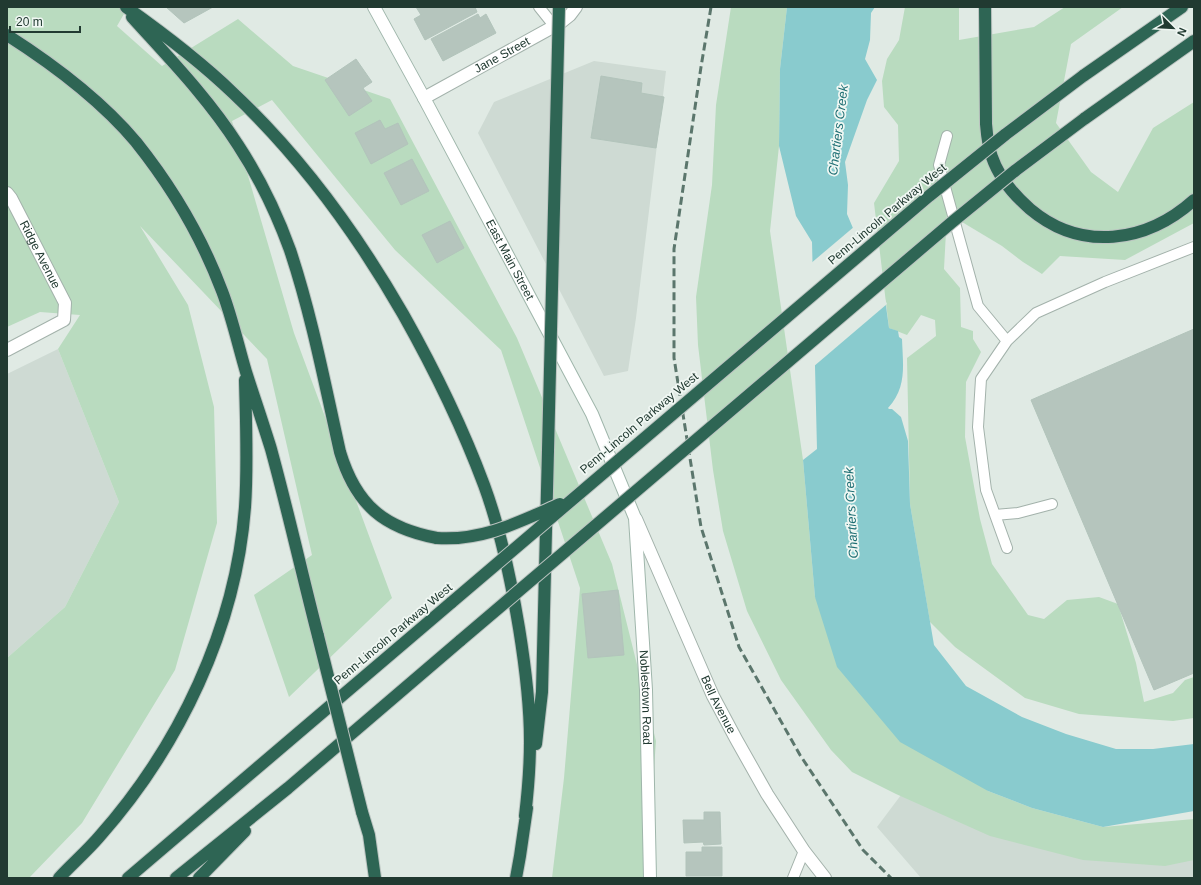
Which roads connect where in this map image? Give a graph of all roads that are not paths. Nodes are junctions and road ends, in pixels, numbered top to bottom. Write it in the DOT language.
graph roads {
  1 [pos="122,7"];
  2 [pos="126,7"];
  3 [pos="374,7"];
  4 [pos="539,7"];
  5 [pos="559,7"];
  6 [pos="576,7"];
  7 [pos="985,7"];
  8 [pos="1182,7"];
  9 [pos="555,27"];
  10 [pos="7,35"];
  11 [pos="1194,42"];
  12 [pos="424,98"];
  13 [pos="947,136"];
  14 [pos="7,193"];
  15 [pos="1194,200"];
  16 [pos="1194,248"];
  17 [pos="1007,341"];
  18 [pos="7,350"];
  19 [pos="244,365"];
  20 [pos="572,499"];
  21 [pos="1052,504"];
  22 [pos="995,515"];
  23 [pos="635,518"];
  24 [pos="1006,548"];
  25 [pos="288,788"];
  26 [pos="525,816"];
  27 [pos="804,851"];
  28 [pos="59,878"];
  29 [pos="128,878"];
  30 [pos="176,878"];
  31 [pos="199,878"];
  32 [pos="375,878"];
  33 [pos="516,878"];
  34 [pos="650,878"];
  35 [pos="793,878"];
  36 [pos="825,878"];
  1 -- 20 [label="highway, bridge"];
  2 -- 26 [label="highway"];
  3 -- 12 [label="main road, East Main Street"];
  4 -- 9 [label="lane"];
  5 -- 26 [label="highway, bridge"];
  6 -- 9 [label="main road, Jane Street"];
  7 -- 15 [label="highway, bridge"];
  8 -- 20 [label="highway, Penn-Lincoln Parkway West, bridge"];
  9 -- 12 [label="main road, Jane Street"];
  10 -- 19 [label="highway"];
  11 -- 25 [label="highway, bridge"];
  12 -- 23 [label="main road, East Main Street"];
  13 -- 17 [label="lane"];
  14 -- 18 [label="main road, Ridge Avenue"];
  16 -- 17 [label="lane"];
  17 -- 22 [label="lane"];
  19 -- 28 [label="highway"];
  19 -- 32 [label="highway, bridge"];
  20 -- 29 [label="highway, Penn-Lincoln Parkway West, bridge"];
  21 -- 22 [label="lane"];
  22 -- 24 [label="lane"];
  23 -- 27 [label="main road, Bell Avenue"];
  23 -- 34 [label="main road, Noblestown Road"];
  25 -- 30 [label="highway"];
  25 -- 31 [label="highway"];
  26 -- 33 [label="highway"];
  27 -- 35 [label="lane"];
  27 -- 36 [label="main road, Bell Avenue"];
}
